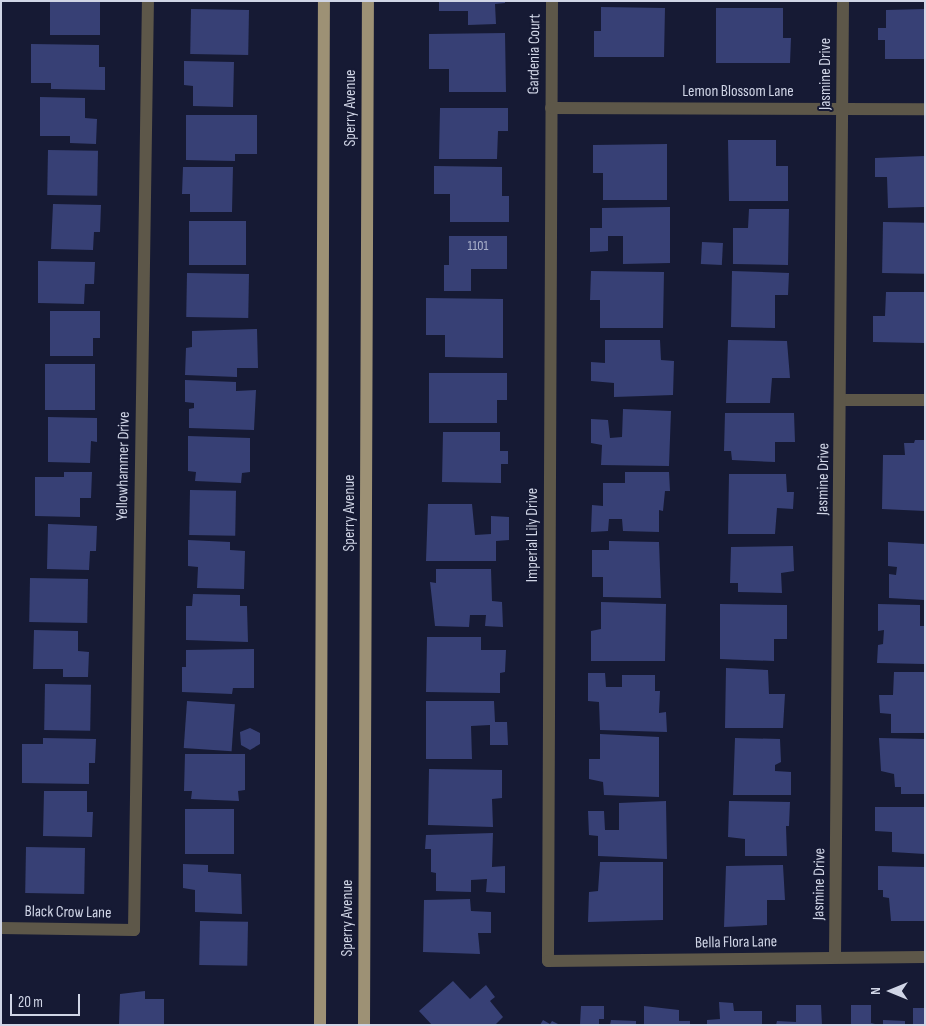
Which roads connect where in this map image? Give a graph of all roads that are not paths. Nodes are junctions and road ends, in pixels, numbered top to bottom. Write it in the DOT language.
graph roads {
  1 [pos="148,1"];
  2 [pos="324,1"];
  3 [pos="368,1"];
  4 [pos="552,1"];
  5 [pos="843,1"];
  6 [pos="550,108"];
  7 [pos="842,109"];
  8 [pos="925,109"];
  9 [pos="841,400"];
  10 [pos="925,400"];
  11 [pos="1,928"];
  12 [pos="134,930"];
  13 [pos="925,957"];
  14 [pos="835,958"];
  15 [pos="548,962"];
  16 [pos="320,1025"];
  17 [pos="364,1025"];
  1 -- 12 [label="street, Yellowhammer Drive"];
  2 -- 16 [label="main road, Sperry Avenue"];
  3 -- 17 [label="main road, Sperry Avenue"];
  4 -- 6 [label="street, Gardenia Court"];
  5 -- 7 [label="street, Jasmine Drive"];
  6 -- 7 [label="street, Lemon Blossom Lane"];
  6 -- 15 [label="street, Imperial Lily Drive"];
  7 -- 8 [label="street, Lemon Blossom Lane"];
  7 -- 9 [label="street, Jasmine Drive"];
  9 -- 10 [label="street"];
  9 -- 14 [label="street, Jasmine Drive"];
  11 -- 12 [label="street, Black Crow Lane"];
  13 -- 14 [label="street, Bella Flora Lane"];
  14 -- 15 [label="street, Bella Flora Lane"];
}
